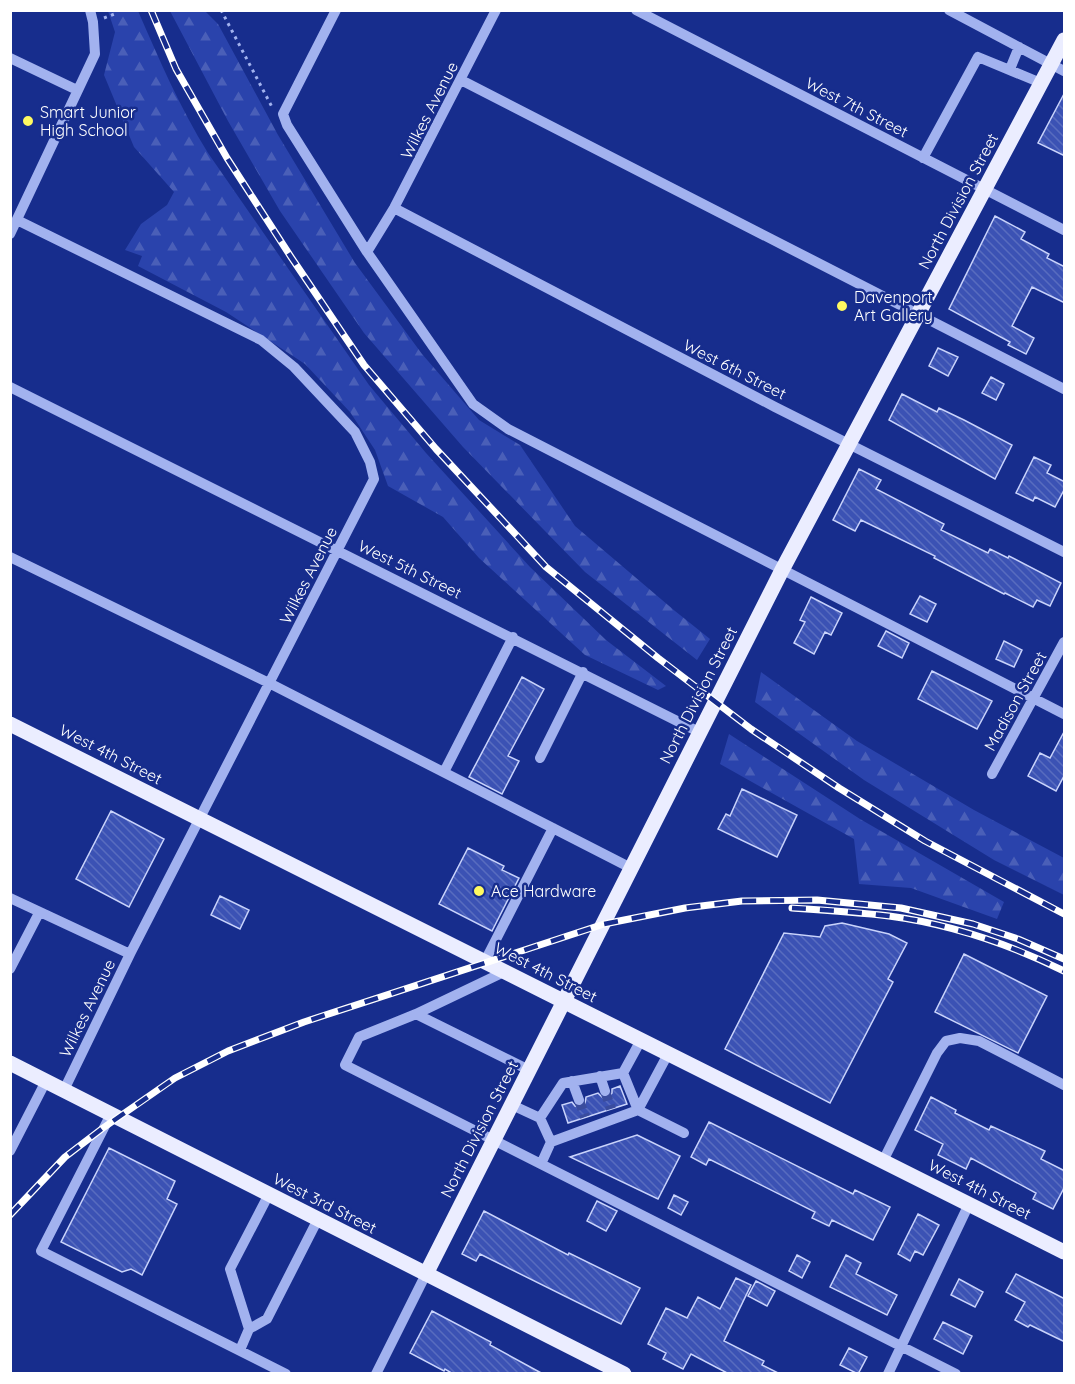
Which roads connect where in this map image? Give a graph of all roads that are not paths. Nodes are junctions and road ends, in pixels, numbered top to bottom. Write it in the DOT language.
graph roads {
  1 [pos="90,10"];
  2 [pos="336,10"];
  3 [pos="496,10"];
  4 [pos="636,10"];
  5 [pos="949,10"];
  6 [pos="1065,40"];
  7 [pos="1019,47"];
  8 [pos="10,58"];
  9 [pos="1058,68"];
  10 [pos="1010,69"];
  11 [pos="461,80"];
  12 [pos="1041,83"];
  13 [pos="77,90"];
  14 [pos="923,158"];
  15 [pos="985,189"];
  16 [pos="394,208"];
  17 [pos="17,220"];
  18 [pos="1065,230"];
  19 [pos="10,234"];
  20 [pos="366,252"];
  21 [pos="918,315"];
  22 [pos="10,387"];
  23 [pos="1065,389"];
  24 [pos="850,444"];
  25 [pos="338,550"];
  26 [pos="1065,552"];
  27 [pos="10,557"];
  28 [pos="782,570"];
  29 [pos="513,637"];
  30 [pos="1065,642"];
  31 [pos="583,672"];
  32 [pos="269,683"];
  33 [pos="1034,698"];
  34 [pos="1065,714"];
  35 [pos="10,724"];
  36 [pos="699,732"];
  37 [pos="540,758"];
  38 [pos="444,772"];
  39 [pos="992,774"];
  40 [pos="199,818"];
  41 [pos="553,828"];
  42 [pos="631,868"];
  43 [pos="10,898"];
  44 [pos="39,913"];
  45 [pos="130,954"];
  46 [pos="485,961"];
  47 [pos="10,969"];
  48 [pos="506,971"];
  49 [pos="564,1002"];
  50 [pos="416,1014"];
  51 [pos="641,1040"];
  52 [pos="668,1054"];
  53 [pos="10,1063"];
  54 [pos="529,1070"];
  55 [pos="623,1074"];
  56 [pos="600,1076"];
  57 [pos="46,1081"];
  58 [pos="572,1081"];
  59 [pos="1065,1085"];
  60 [pos="64,1090"];
  61 [pos="605,1091"];
  62 [pos="579,1100"];
  63 [pos="512,1105"];
  64 [pos="638,1110"];
  65 [pos="111,1114"];
  66 [pos="540,1118"];
  67 [pos="684,1133"];
  68 [pos="494,1140"];
  69 [pos="551,1142"];
  70 [pos="10,1150"];
  71 [pos="883,1161"];
  72 [pos="541,1164"];
  73 [pos="269,1194"];
  74 [pos="969,1204"];
  75 [pos="318,1219"];
  76 [pos="1064,1250"];
  77 [pos="426,1274"];
  78 [pos="249,1329"];
  79 [pos="901,1346"];
  80 [pos="240,1350"];
  81 [pos="286,1374"];
  82 [pos="376,1374"];
  83 [pos="624,1374"];
  84 [pos="888,1374"];
  85 [pos="957,1374"];
  1 -- 13 [label="street"];
  2 -- 20 [label="street"];
  3 -- 11 [label="street, Wilkes Avenue"];
  4 -- 14 [label="street, West 7th Street"];
  5 -- 7 [label="street"];
  6 -- 9 [label="main road, North Division Street"];
  7 -- 9 [label="street"];
  7 -- 10 [label="street"];
  8 -- 13 [label="street"];
  9 -- 12 [label="main road, North Division Street"];
  10 -- 12 [label="street"];
  10 -- 14 [label="street"];
  11 -- 16 [label="street, Wilkes Avenue"];
  11 -- 21 [label="street"];
  12 -- 15 [label="main road, North Division Street"];
  13 -- 17 [label="street"];
  14 -- 15 [label="street, West 7th Street"];
  15 -- 18 [label="street, West 7th Street"];
  15 -- 21 [label="main road, North Division Street"];
  16 -- 20 [label="street, Wilkes Avenue"];
  16 -- 24 [label="street, West 6th Street"];
  17 -- 19 [label="street"];
  17 -- 25 [label="street, Wilkes Avenue"];
  20 -- 28 [label="street"];
  21 -- 23 [label="street"];
  21 -- 24 [label="main road, North Division Street"];
  22 -- 25 [label="street, West 5th Street"];
  24 -- 26 [label="street, West 6th Street"];
  24 -- 28 [label="main road, North Division Street"];
  25 -- 29 [label="street, West 5th Street"];
  25 -- 32 [label="street, Wilkes Avenue"];
  27 -- 32 [label="street"];
  28 -- 33 [label="street"];
  28 -- 36 [label="main road, North Division Street"];
  29 -- 31 [label="street, West 5th Street"];
  29 -- 38 [label="street"];
  30 -- 33 [label="street, Madison Street"];
  31 -- 36 [label="street, West 5th Street"];
  31 -- 37 [label="street"];
  32 -- 38 [label="street"];
  32 -- 40 [label="street, Wilkes Avenue"];
  33 -- 34 [label="street"];
  33 -- 39 [label="street, Madison Street"];
  35 -- 40 [label="main road, West 4th Street"];
  36 -- 42 [label="main road, North Division Street"];
  38 -- 41 [label="street"];
  40 -- 45 [label="street, Wilkes Avenue"];
  40 -- 46 [label="main road, West 4th Street"];
  41 -- 42 [label="street"];
  41 -- 46 [label="street"];
  42 -- 49 [label="main road, North Division Street"];
  43 -- 44 [label="street"];
  44 -- 45 [label="street"];
  44 -- 47 [label="street"];
  45 -- 60 [label="street, Wilkes Avenue"];
  46 -- 48 [label="main road, West 4th Street"];
  48 -- 49 [label="main road, West 4th Street"];
  48 -- 50 [label="street"];
  49 -- 51 [label="main road, West 4th Street"];
  49 -- 54 [label="main road, North Division Street"];
  50 -- 54 [label="street"];
  50 -- 68 [label="street"];
  51 -- 52 [label="main road, West 4th Street"];
  51 -- 55 [label="street"];
  52 -- 64 [label="street"];
  52 -- 71 [label="main road, West 4th Street"];
  53 -- 57 [label="main road, West 3rd Street"];
  54 -- 63 [label="main road, North Division Street"];
  55 -- 56 [label="street"];
  55 -- 64 [label="street"];
  56 -- 58 [label="street"];
  56 -- 61 [label="street"];
  57 -- 60 [label="main road, West 3rd Street"];
  57 -- 70 [label="street"];
  58 -- 62 [label="street"];
  58 -- 66 [label="street"];
  59 -- 71 [label="street"];
  60 -- 65 [label="main road, West 3rd Street"];
  63 -- 66 [label="street"];
  63 -- 68 [label="main road, North Division Street"];
  64 -- 67 [label="street"];
  64 -- 69 [label="street"];
  65 -- 73 [label="main road, West 3rd Street"];
  65 -- 80 [label="street"];
  66 -- 69 [label="street"];
  68 -- 72 [label="street"];
  68 -- 77 [label="main road, North Division Street"];
  69 -- 72 [label="street"];
  71 -- 74 [label="main road, West 4th Street"];
  72 -- 79 [label="street"];
  73 -- 75 [label="main road, West 3rd Street"];
  73 -- 78 [label="street"];
  74 -- 76 [label="main road, West 4th Street"];
  74 -- 79 [label="street"];
  75 -- 77 [label="main road, West 3rd Street"];
  75 -- 78 [label="street"];
  77 -- 82 [label="street, North Division Street"];
  77 -- 83 [label="main road, West 3rd Street"];
  78 -- 80 [label="street"];
  79 -- 84 [label="street"];
  79 -- 85 [label="street"];
  80 -- 81 [label="street"];
}
